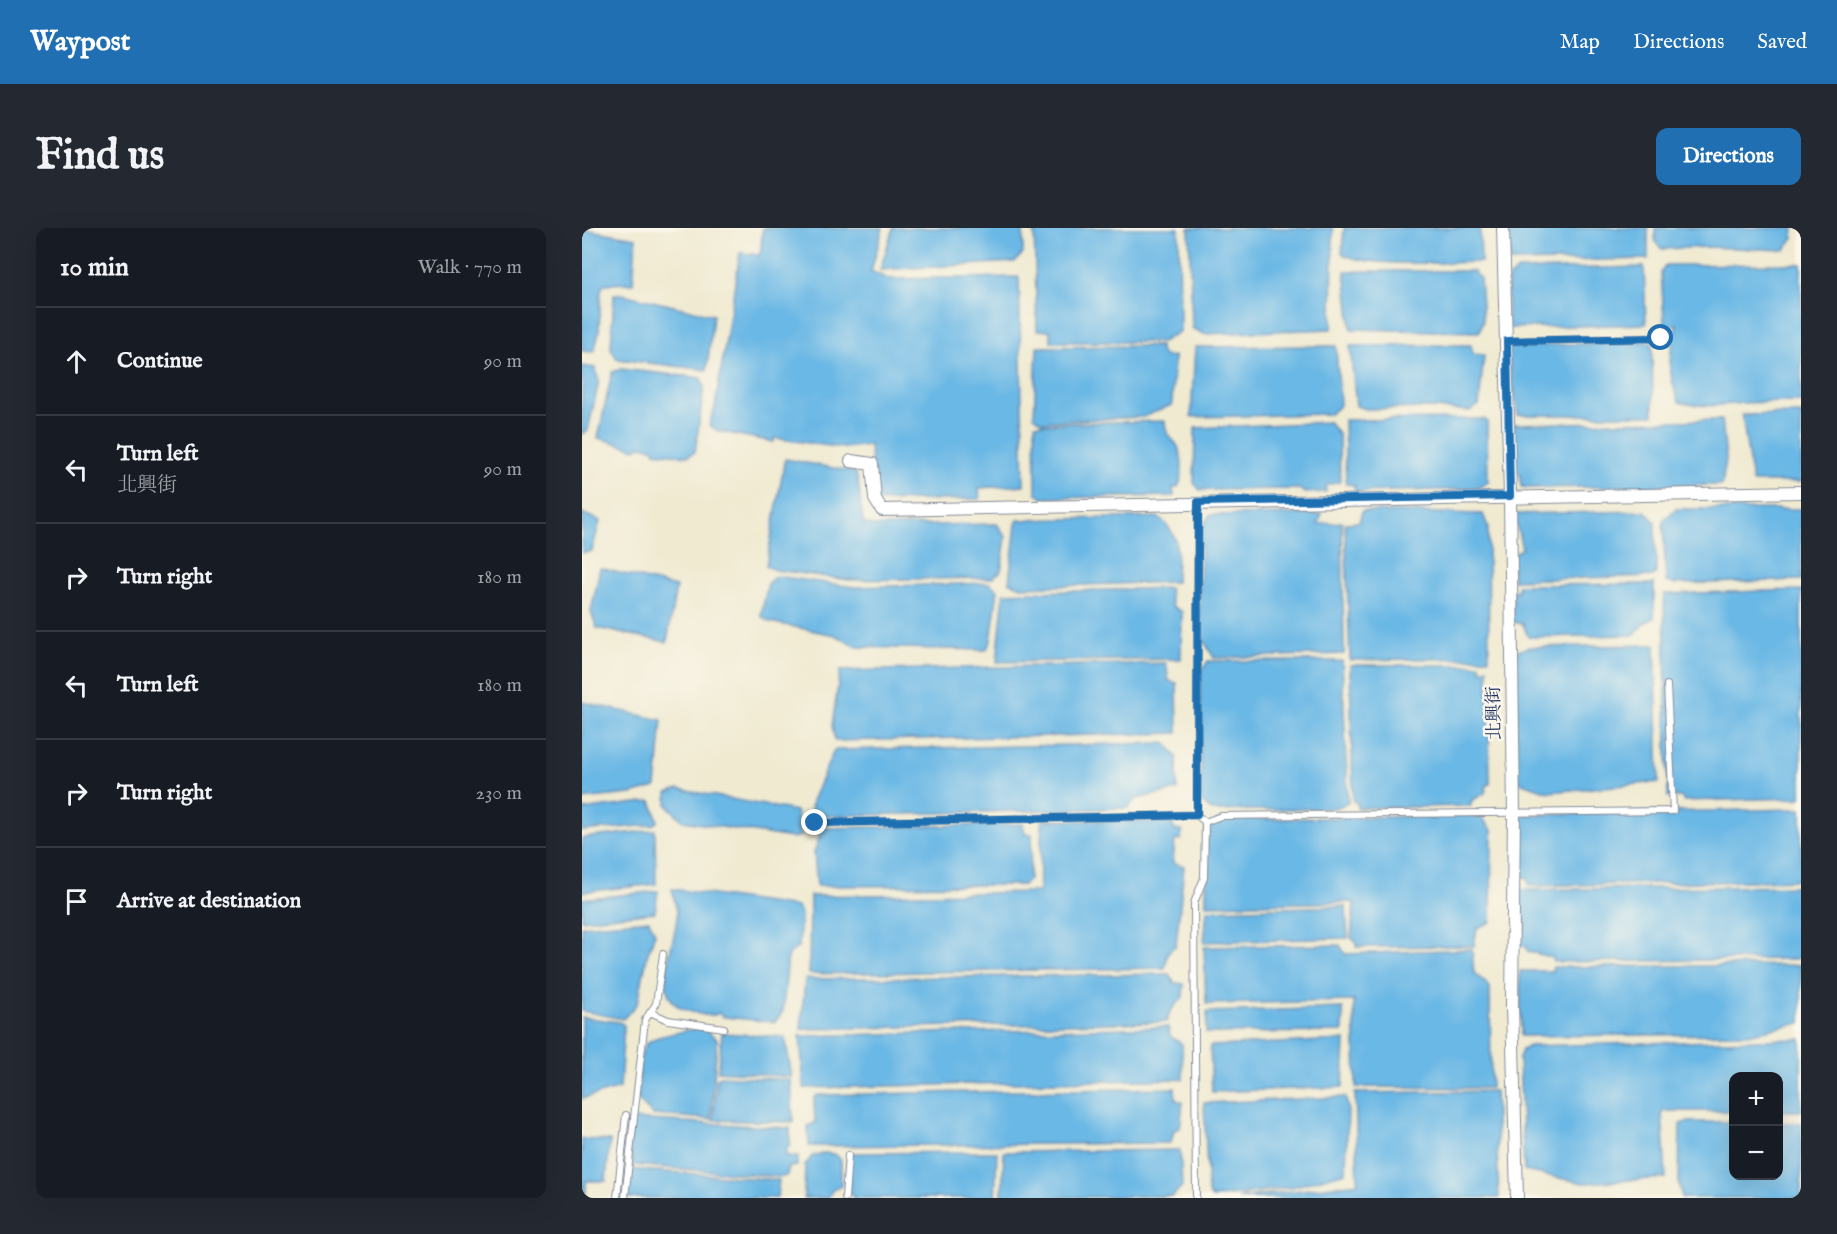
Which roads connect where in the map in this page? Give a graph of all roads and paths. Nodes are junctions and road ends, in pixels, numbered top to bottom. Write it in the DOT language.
graph roads {
  1 [pos="1503,228"];
  2 [pos="1661,338"];
  3 [pos="1507,341"];
  4 [pos="851,461"];
  5 [pos="1801,492"];
  6 [pos="1510,496"];
  7 [pos="1198,502"];
  8 [pos="1667,684"];
  9 [pos="1514,814"];
  10 [pos="1197,815"];
  11 [pos="1205,822"];
  12 [pos="815,823"];
  13 [pos="663,954"];
  14 [pos="650,1012"];
  15 [pos="724,1028"];
  16 [pos="626,1115"];
  17 [pos="848,1155"];
  18 [pos="617,1198"];
  19 [pos="625,1198"];
  20 [pos="844,1198"];
  21 [pos="1196,1198"];
  22 [pos="1517,1198"];
  1 -- 3 [label="street, 北興街"];
  2 -- 3 [label="lane"];
  3 -- 6 [label="street, 北興街"];
  4 -- 7 [label="street"];
  5 -- 6 [label="street"];
  6 -- 7 [label="street"];
  6 -- 9 [label="street, 北興街"];
  7 -- 10 [label="lane"];
  8 -- 9 [label="lane"];
  9 -- 11 [label="lane"];
  9 -- 22 [label="street, 北興街"];
  10 -- 11 [label="lane"];
  10 -- 12 [label="lane"];
  11 -- 21 [label="lane"];
  13 -- 14 [label="lane"];
  14 -- 15 [label="lane"];
  14 -- 19 [label="lane"];
  16 -- 18 [label="lane"];
  17 -- 20 [label="lane"];
}
